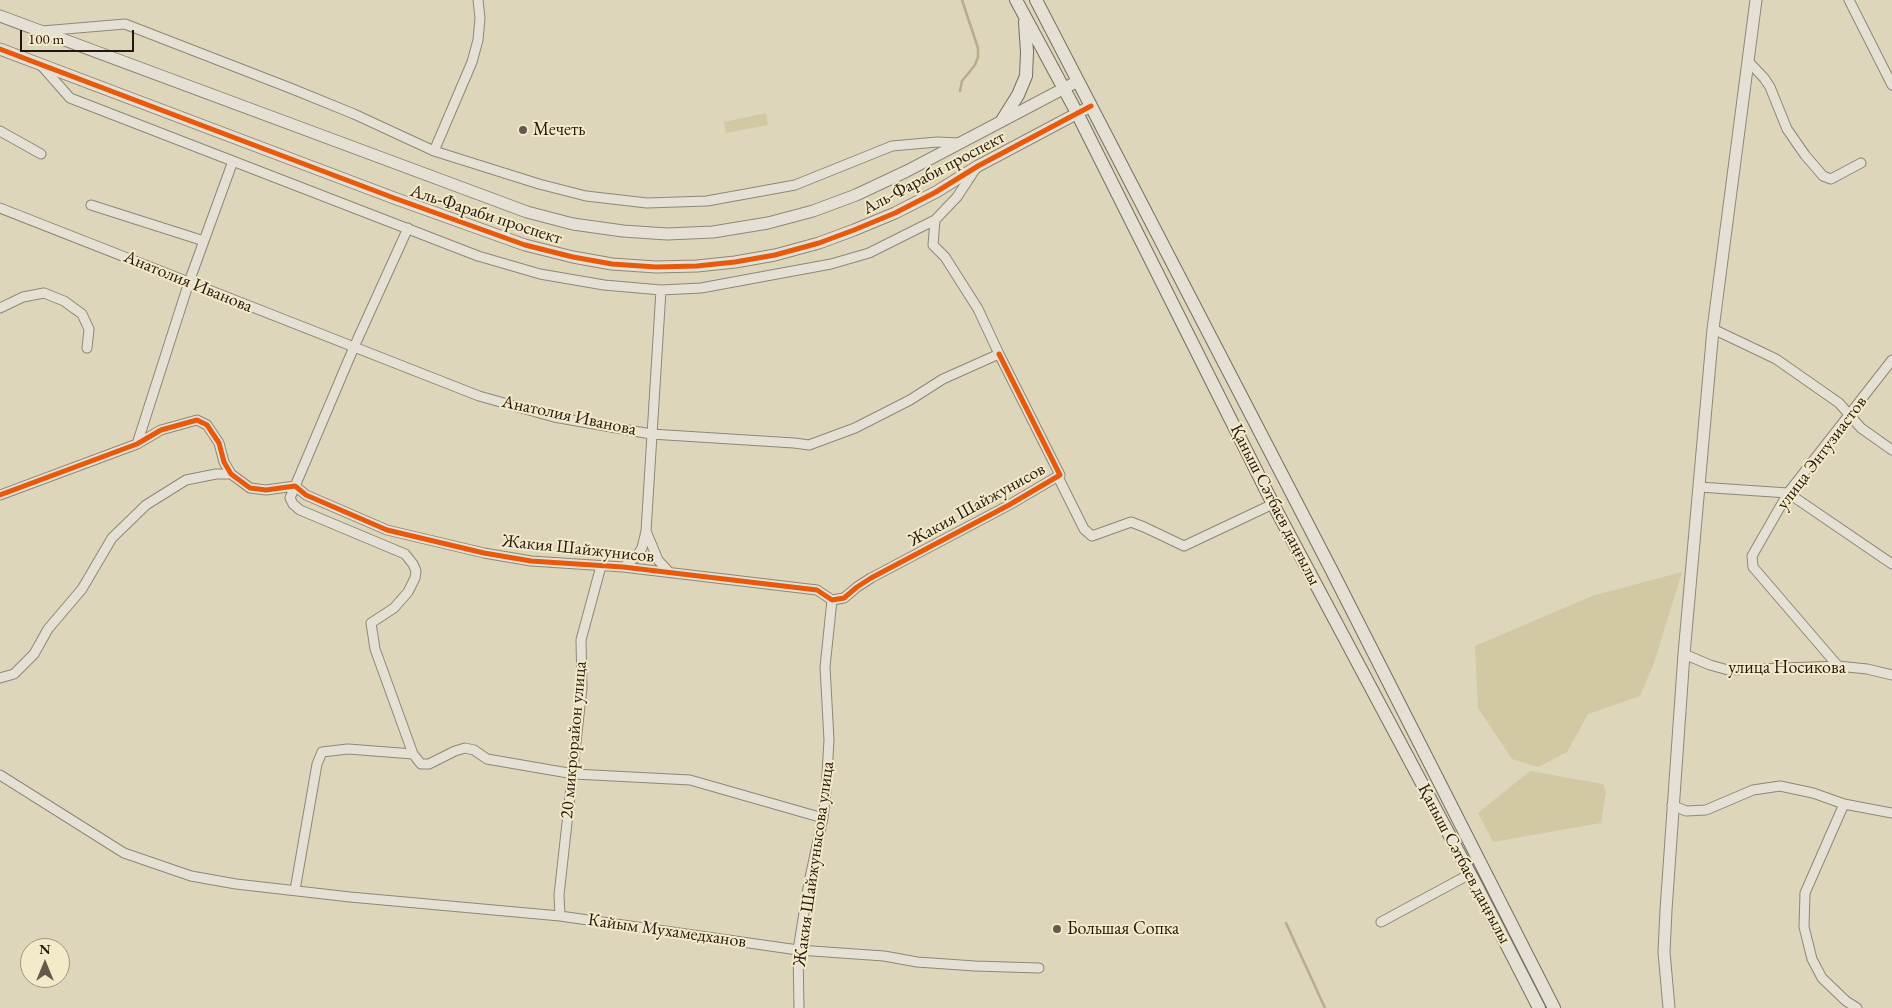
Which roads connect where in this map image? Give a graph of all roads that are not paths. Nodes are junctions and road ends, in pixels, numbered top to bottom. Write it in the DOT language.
graph roads {
  1 [pos="478,0"];
  2 [pos="1016,0"];
  3 [pos="1036,0"];
  4 [pos="1756,0"];
  5 [pos="1849,0"];
  6 [pos="0,16"];
  7 [pos="1025,17"];
  8 [pos="40,31"];
  9 [pos="0,48"];
  10 [pos="1748,61"];
  11 [pos="39,63"];
  12 [pos="1078,81"];
  13 [pos="1892,85"];
  14 [pos="1063,89"];
  15 [pos="1091,106"];
  16 [pos="1077,113"];
  17 [pos="1003,119"];
  18 [pos="0,132"];
  19 [pos="960,143"];
  20 [pos="434,151"];
  21 [pos="41,154"];
  22 [pos="233,161"];
  23 [pos="1861,163"];
  24 [pos="978,166"];
  25 [pos="91,205"];
  26 [pos="0,208"];
  27 [pos="935,220"];
  28 [pos="408,228"];
  29 [pos="204,241"];
  30 [pos="189,282"];
  31 [pos="661,290"];
  32 [pos="0,308"];
  33 [pos="1713,329"];
  34 [pos="354,347"];
  35 [pos="87,348"];
  36 [pos="999,354"];
  37 [pos="1892,360"];
  38 [pos="1848,416"];
  39 [pos="651,434"];
  40 [pos="137,444"];
  41 [pos="1892,450"];
  42 [pos="231,474"];
  43 [pos="1059,476"];
  44 [pos="294,486"];
  45 [pos="1699,487"];
  46 [pos="1788,493"];
  47 [pos="0,495"];
  48 [pos="1273,504"];
  49 [pos="646,531"];
  50 [pos="1892,564"];
  51 [pos="601,566"];
  52 [pos="623,567"];
  53 [pos="669,572"];
  54 [pos="832,600"];
  55 [pos="1684,654"];
  56 [pos="1838,666"];
  57 [pos="1892,675"];
  58 [pos="0,678"];
  59 [pos="413,754"];
  60 [pos="574,774"];
  61 [pos="0,775"];
  62 [pos="1844,804"];
  63 [pos="1672,805"];
  64 [pos="1892,813"];
  65 [pos="823,818"];
  66 [pos="1470,874"];
  67 [pos="295,890"];
  68 [pos="560,916"];
  69 [pos="1381,922"];
  70 [pos="798,950"];
  71 [pos="1039,968"];
  72 [pos="799,1008"];
  73 [pos="1539,1008"];
  74 [pos="1554,1008"];
  75 [pos="1669,1008"];
  76 [pos="1857,1008"];
  1 -- 20 [label="street"];
  2 -- 7 [label="main road, Қаныш Сәтбаев даңғылы"];
  3 -- 12 [label="main road, Қаныш Сәтбаев даңғылы"];
  4 -- 10 [label="street"];
  5 -- 13 [label="street"];
  6 -- 8 [label="street, Аль-Фараби проспект"];
  7 -- 14 [label="main road, Қаныш Сәтбаев даңғылы"];
  7 -- 17 [label="main road"];
  8 -- 19 [label="street, Аль-Фараби проспект"];
  8 -- 20 [label="street"];
  9 -- 11 [label="street, Аль-Фараби проспект"];
  10 -- 23 [label="street"];
  10 -- 33 [label="street"];
  11 -- 22 [label="street"];
  11 -- 24 [label="street, Аль-Фараби проспект"];
  12 -- 14 [label="street, Аль-Фараби проспект"];
  12 -- 15 [label="main road, Қаныш Сәтбаев даңғылы"];
  14 -- 16 [label="main road, Қаныш Сәтбаев даңғылы"];
  14 -- 17 [label="street, Аль-Фараби проспект"];
  15 -- 16 [label="street, Аль-Фараби проспект"];
  15 -- 74 [label="main road, Қаныш Сәтбаев даңғылы"];
  16 -- 24 [label="street, Аль-Фараби проспект"];
  16 -- 48 [label="main road, Қаныш Сәтбаев даңғылы"];
  17 -- 19 [label="street, Аль-Фараби проспект"];
  18 -- 21 [label="street"];
  19 -- 20 [label="street"];
  22 -- 28 [label="street"];
  22 -- 29 [label="street"];
  24 -- 27 [label="street"];
  25 -- 29 [label="street"];
  26 -- 30 [label="street, Анатолия Иванова"];
  27 -- 31 [label="street"];
  27 -- 36 [label="street"];
  28 -- 31 [label="street"];
  28 -- 34 [label="street"];
  29 -- 30 [label="street"];
  30 -- 34 [label="street, Анатолия Иванова"];
  30 -- 40 [label="street"];
  31 -- 39 [label="street"];
  32 -- 35 [label="street"];
  33 -- 38 [label="street"];
  33 -- 45 [label="street"];
  34 -- 39 [label="street, Анатолия Иванова"];
  34 -- 44 [label="street"];
  36 -- 39 [label="street, Анатолия Иванова"];
  36 -- 43 [label="street"];
  37 -- 38 [label="street, улица Энтузиастов"];
  38 -- 41 [label="street"];
  38 -- 46 [label="street, улица Энтузиастов"];
  39 -- 49 [label="street"];
  40 -- 42 [label="street"];
  40 -- 47 [label="street"];
  42 -- 44 [label="street"];
  42 -- 58 [label="street"];
  43 -- 48 [label="street"];
  43 -- 54 [label="street, Жакия Шайжунисов"];
  44 -- 51 [label="street, Жакия Шайжунисов"];
  44 -- 59 [label="street"];
  45 -- 46 [label="street"];
  45 -- 55 [label="street"];
  46 -- 50 [label="street"];
  46 -- 56 [label="street, улица Энтузиастов"];
  48 -- 66 [label="main road, Қаныш Сәтбаев даңғылы"];
  49 -- 52 [label="street"];
  49 -- 53 [label="street"];
  51 -- 52 [label="street, Жакия Шайжунисов"];
  51 -- 60 [label="street, 20 микрорайон улица"];
  52 -- 53 [label="street, Жакия Шайжунисов"];
  53 -- 54 [label="street, Жакия Шайжунисов"];
  54 -- 65 [label="street, Жакия Шайжунысова улица"];
  55 -- 56 [label="street, улица Носикова"];
  55 -- 63 [label="street"];
  56 -- 57 [label="street, улица Носикова"];
  59 -- 60 [label="street"];
  59 -- 67 [label="street"];
  60 -- 65 [label="street"];
  60 -- 68 [label="street, 20 микрорайон улица"];
  61 -- 67 [label="street, Кайым Мухамедханов"];
  62 -- 63 [label="street"];
  62 -- 64 [label="street"];
  62 -- 76 [label="street"];
  63 -- 75 [label="street"];
  65 -- 70 [label="street, Жакия Шайжунысова улица"];
  66 -- 69 [label="street"];
  66 -- 73 [label="main road, Қаныш Сәтбаев даңғылы"];
  67 -- 68 [label="street, Кайым Мухамедханов"];
  68 -- 70 [label="street, Кайым Мухамедханов"];
  70 -- 71 [label="street, Кайым Мухамедханов"];
  70 -- 72 [label="street, Жакия Шайжунысова улица"];
}
